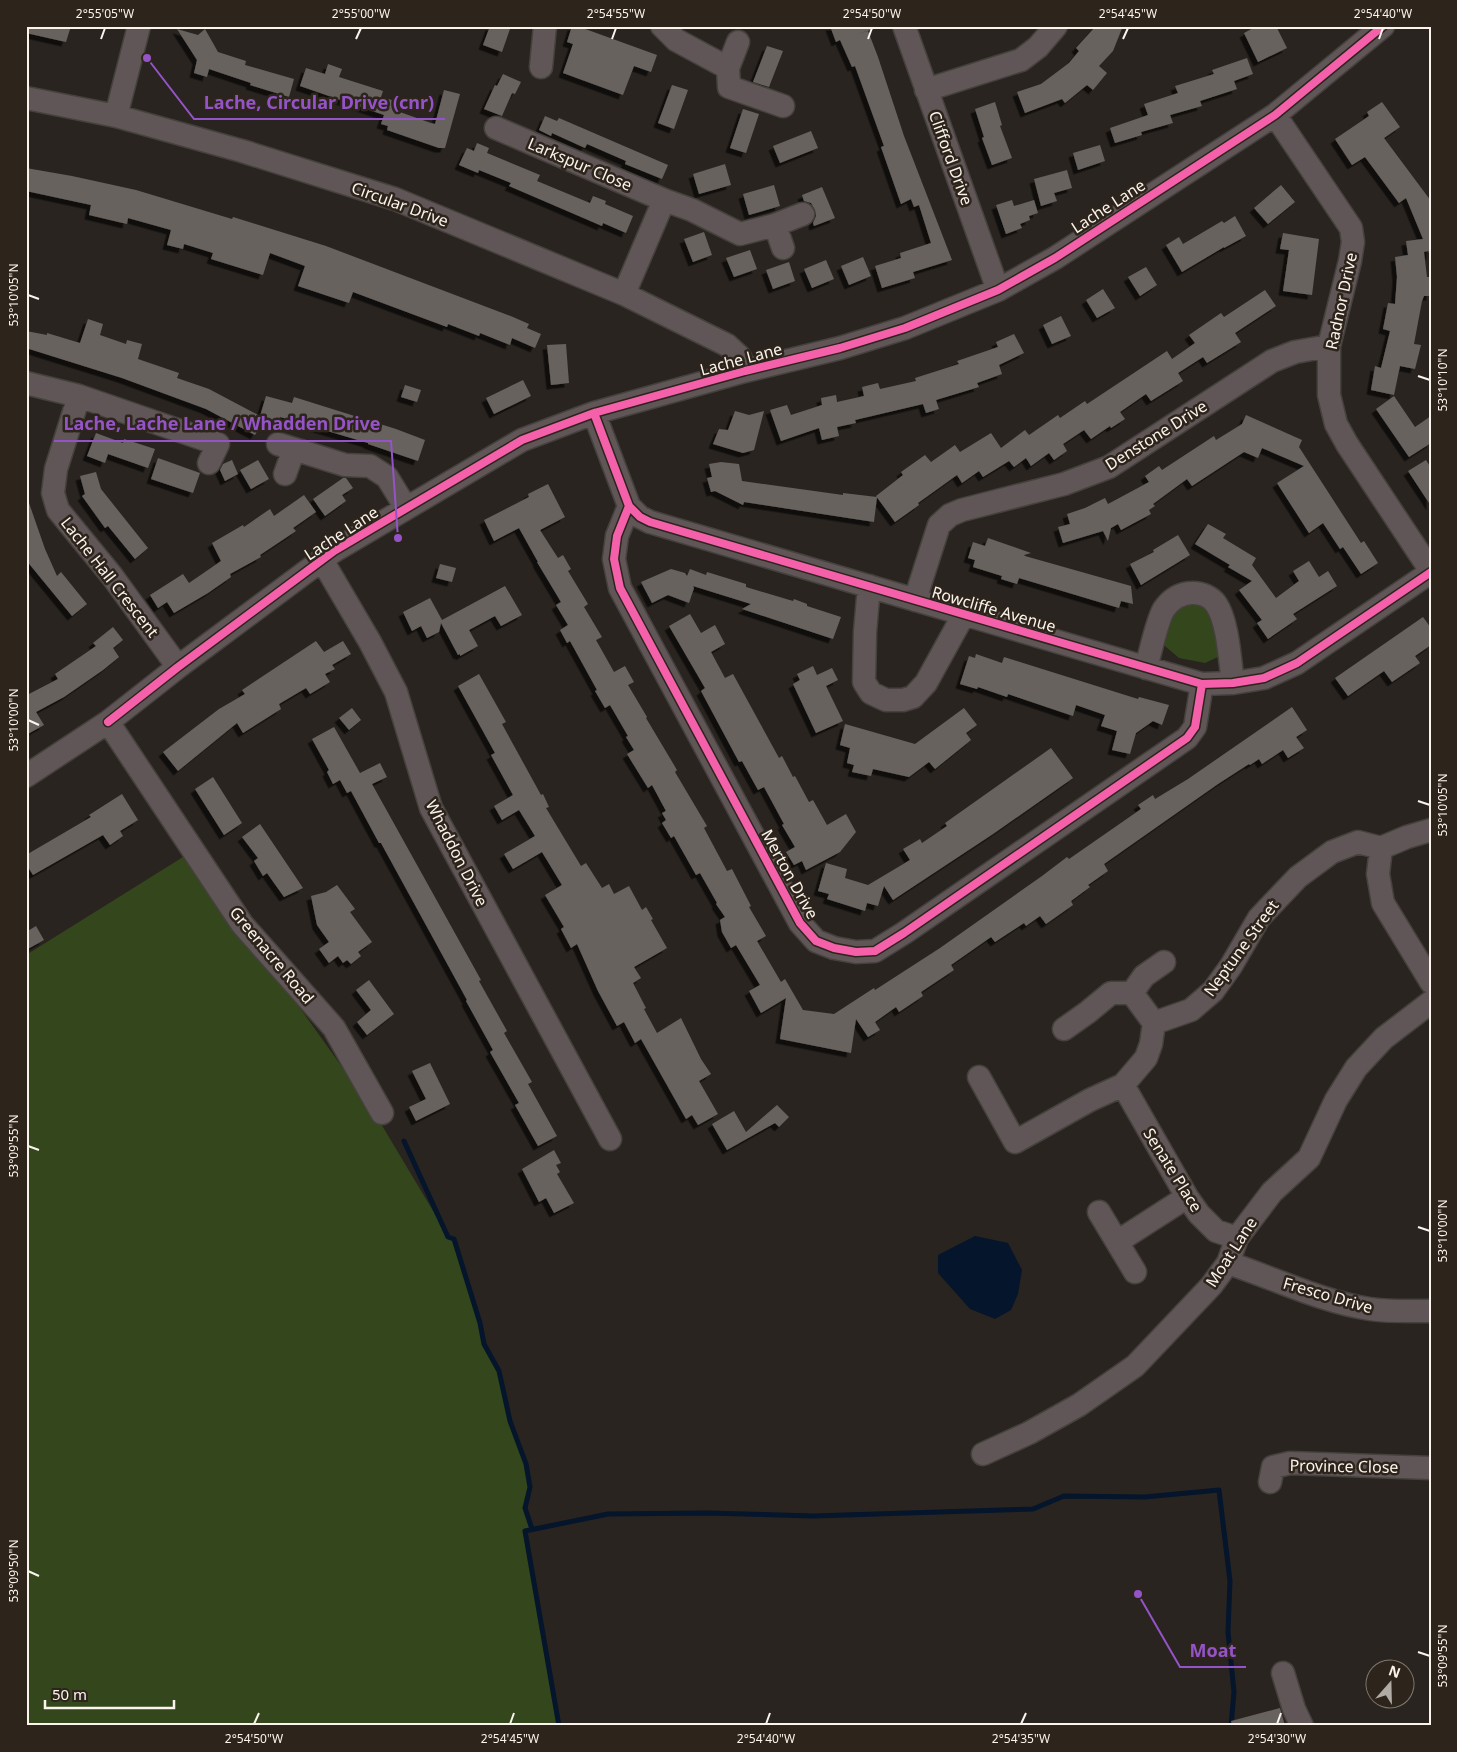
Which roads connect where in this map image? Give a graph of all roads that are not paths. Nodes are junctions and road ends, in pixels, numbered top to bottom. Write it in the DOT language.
graph roads {
  1 [pos="139,26"];
  2 [pos="545,26"];
  3 [pos="662,26"];
  4 [pos="904,26"];
  5 [pos="1056,26"];
  6 [pos="1383,26"];
  7 [pos="738,42"];
  8 [pos="542,67"];
  9 [pos="728,68"];
  10 [pos="926,90"];
  11 [pos="26,98"];
  12 [pos="783,106"];
  13 [pos="1274,115"];
  14 [pos="116,116"];
  15 [pos="496,128"];
  16 [pos="664,200"];
  17 [pos="803,214"];
  18 [pos="775,225"];
  19 [pos="783,248"];
  20 [pos="998,290"];
  21 [pos="624,294"];
  22 [pos="1329,346"];
  23 [pos="745,371"];
  24 [pos="26,383"];
  25 [pos="79,396"];
  26 [pos="594,413"];
  27 [pos="209,463"];
  28 [pos="285,474"];
  29 [pos="629,506"];
  30 [pos="406,508"];
  31 [pos="322,560"];
  32 [pos="1431,572"];
  33 [pos="869,586"];
  34 [pos="915,600"];
  35 [pos="964,614"];
  36 [pos="178,667"];
  37 [pos="1146,668"];
  38 [pos="1233,682"];
  39 [pos="1202,684"];
  40 [pos="108,722"];
  41 [pos="26,776"];
  42 [pos="1431,830"];
  43 [pos="1381,848"];
  44 [pos="1164,962"];
  45 [pos="1431,982"];
  46 [pos="1132,994"];
  47 [pos="1431,1002"];
  48 [pos="1154,1023"];
  49 [pos="1064,1030"];
  50 [pos="979,1077"];
  51 [pos="1123,1085"];
  52 [pos="382,1113"];
  53 [pos="610,1139"];
  54 [pos="1187,1197"];
  55 [pos="1099,1212"];
  56 [pos="1237,1238"];
  57 [pos="1116,1242"];
  58 [pos="1228,1263"];
  59 [pos="1135,1272"];
  60 [pos="1431,1310"];
  61 [pos="983,1454"];
  62 [pos="1431,1468"];
  63 [pos="1270,1482"];
  64 [pos="1282,1673"];
  65 [pos="1302,1726"];
  1 -- 14 [label="street"];
  2 -- 8 [label="street"];
  3 -- 9 [label="street"];
  4 -- 10 [label="street, Clifford Drive"];
  5 -- 10 [label="street"];
  6 -- 13 [label="street, Lache Lane"];
  7 -- 9 [label="street"];
  9 -- 12 [label="street"];
  10 -- 20 [label="street, Clifford Drive"];
  11 -- 14 [label="street, Circular Drive"];
  13 -- 20 [label="street, Lache Lane"];
  13 -- 22 [label="street, Radnor Drive"];
  14 -- 21 [label="street, Circular Drive"];
  15 -- 16 [label="street, Larkspur Close"];
  16 -- 18 [label="street, Larkspur Close"];
  16 -- 21 [label="street"];
  17 -- 18 [label="street, Larkspur Close"];
  18 -- 19 [label="street"];
  20 -- 23 [label="street, Lache Lane"];
  21 -- 23 [label="street, Circular Drive"];
  22 -- 32 [label="street, Radnor Drive"];
  22 -- 34 [label="street, Denstone Drive"];
  23 -- 26 [label="street, Lache Lane"];
  24 -- 25 [label="street"];
  25 -- 27 [label="street"];
  25 -- 36 [label="street, Lache Hall Crescent"];
  26 -- 29 [label="street"];
  26 -- 30 [label="street, Lache Lane"];
  28 -- 30 [label="street"];
  29 -- 33 [label="street, Rowcliffe Avenue"];
  29 -- 39 [label="street, Merton Drive"];
  30 -- 31 [label="street, Lache Lane"];
  31 -- 36 [label="street, Lache Lane"];
  31 -- 53 [label="street, Whaddon Drive"];
  32 -- 38 [label="street, Rowcliffe Avenue"];
  33 -- 34 [label="street, Rowcliffe Avenue"];
  33 -- 35 [label="street, Rowcliffe Avenue"];
  34 -- 35 [label="street, Rowcliffe Avenue"];
  35 -- 37 [label="street, Rowcliffe Avenue"];
  36 -- 40 [label="street, Lache Lane"];
  37 -- 38 [label="street"];
  37 -- 39 [label="street, Rowcliffe Avenue"];
  38 -- 39 [label="street, Rowcliffe Avenue"];
  40 -- 41 [label="street, Lache Lane"];
  40 -- 52 [label="street, Greenacre Road"];
  42 -- 43 [label="street"];
  43 -- 45 [label="street"];
  43 -- 48 [label="street, Neptune Street"];
  44 -- 46 [label="street"];
  46 -- 48 [label="street"];
  46 -- 49 [label="street"];
  47 -- 56 [label="street, Moat Lane"];
  48 -- 51 [label="street"];
  50 -- 51 [label="street"];
  51 -- 54 [label="street, Senate Place"];
  54 -- 56 [label="street, Senate Place"];
  54 -- 57 [label="street"];
  55 -- 57 [label="street"];
  56 -- 58 [label="street, Moat Lane"];
  57 -- 59 [label="street"];
  58 -- 60 [label="street, Fresco Drive"];
  58 -- 61 [label="street, Moat Lane"];
  62 -- 63 [label="street, Province Close"];
  64 -- 65 [label="street"];
}
